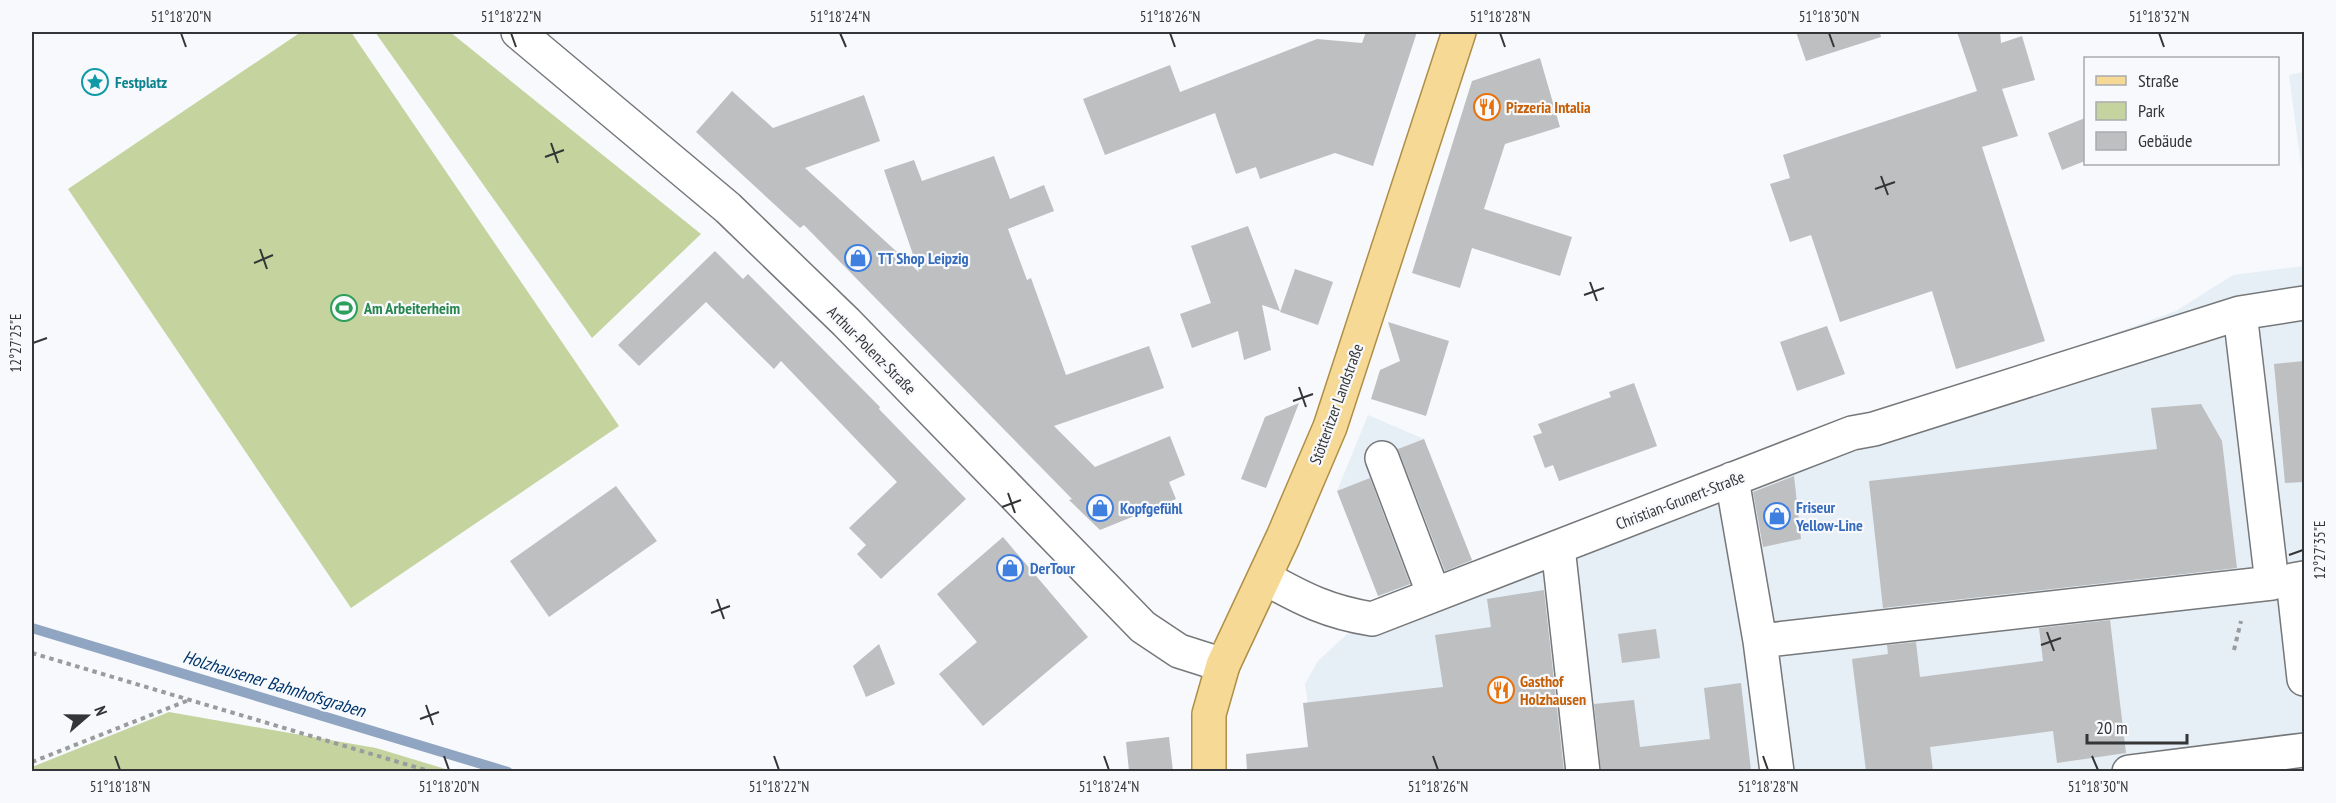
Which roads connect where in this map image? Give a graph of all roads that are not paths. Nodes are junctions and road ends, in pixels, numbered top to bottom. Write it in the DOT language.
graph roads {
  1 [pos="518,32"];
  2 [pos="1459,32"];
  3 [pos="2304,303"];
  4 [pos="2240,313"];
  5 [pos="1382,458"];
  6 [pos="1732,479"];
  7 [pos="1558,547"];
  8 [pos="1265,578"];
  9 [pos="2290,580"];
  10 [pos="1434,595"];
  11 [pos="1760,641"];
  12 [pos="1223,665"];
  13 [pos="2304,680"];
  14 [pos="2304,750"];
  15 [pos="1209,771"];
  16 [pos="1583,771"];
  17 [pos="1777,771"];
  18 [pos="2129,771"];
  1 -- 12 [label="street, Arthur-Polenz-Straße"];
  2 -- 8 [label="main road, Stötteritzer Landstraße"];
  3 -- 4 [label="street, Christian-Grunert-Straße"];
  4 -- 6 [label="street, Christian-Grunert-Straße"];
  4 -- 9 [label="street"];
  5 -- 10 [label="street"];
  6 -- 7 [label="street, Christian-Grunert-Straße"];
  6 -- 11 [label="street"];
  7 -- 10 [label="street, Christian-Grunert-Straße"];
  7 -- 16 [label="street"];
  8 -- 10 [label="street, Christian-Grunert-Straße"];
  8 -- 12 [label="main road, Stötteritzer Landstraße"];
  9 -- 11 [label="street"];
  9 -- 13 [label="street"];
  11 -- 17 [label="street"];
  12 -- 15 [label="main road, Stötteritzer Landstraße"];
  14 -- 18 [label="street"];
}
